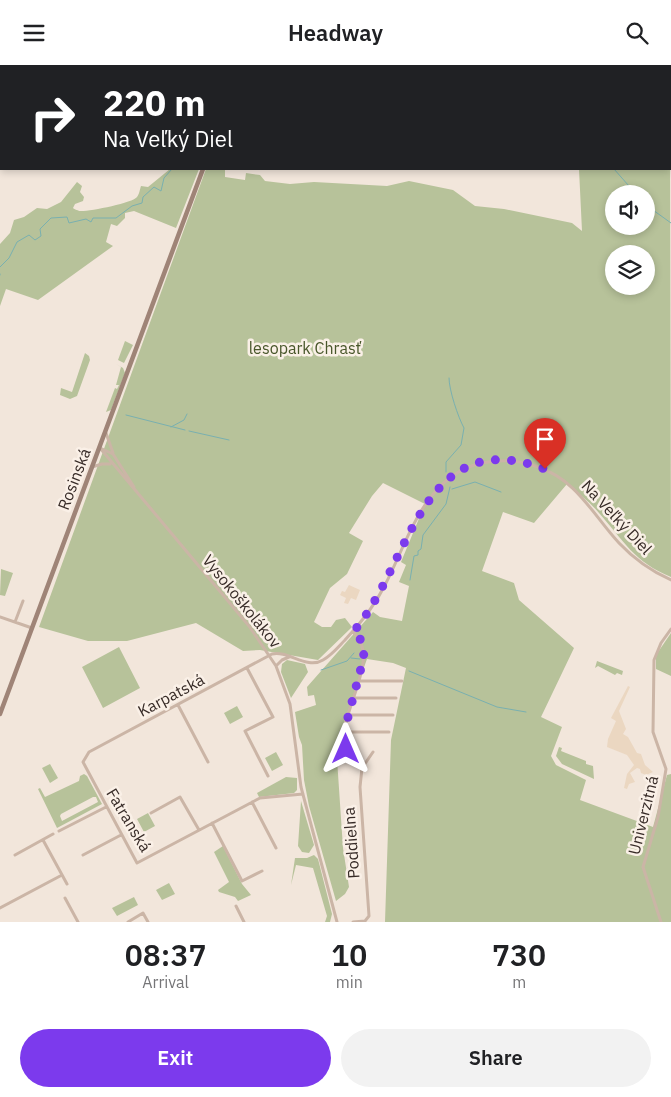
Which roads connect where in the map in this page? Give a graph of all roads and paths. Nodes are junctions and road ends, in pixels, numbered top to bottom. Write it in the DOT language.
graph roads {
  1 [pos="204,170"];
  2 [pos="106,431"];
  3 [pos="99,447"];
  4 [pos="114,454"];
  5 [pos="111,465"];
  6 [pos="92,468"];
  7 [pos="134,488"];
  8 [pos="671,580"];
  9 [pos="23,601"];
  10 [pos="0,617"];
  11 [pos="15,622"];
  12 [pos="32,628"];
  13 [pos="671,629"];
  14 [pos="353,632"];
  15 [pos="270,655"];
  16 [pos="289,657"];
  17 [pos="276,666"];
  18 [pos="248,668"];
  19 [pos="358,681"];
  20 [pos="402,681"];
  21 [pos="353,698"];
  22 [pos="396,698"];
  23 [pos="178,705"];
  24 [pos="0,714"];
  25 [pos="348,715"];
  26 [pos="393,715"];
  27 [pos="344,732"];
  28 [pos="389,732"];
  29 [pos="373,752"];
  30 [pos="84,757"];
  31 [pos="208,763"];
  32 [pos="362,768"];
  33 [pos="268,776"];
  34 [pos="303,794"];
  35 [pos="252,802"];
  36 [pos="106,807"];
  37 [pos="152,813"];
  38 [pos="212,823"];
  39 [pos="199,830"];
  40 [pos="59,831"];
  41 [pos="53,834"];
  42 [pos="121,835"];
  43 [pos="43,840"];
  44 [pos="276,848"];
  45 [pos="15,855"];
  46 [pos="83,855"];
  47 [pos="262,871"];
  48 [pos="62,875"];
  49 [pos="67,884"];
  50 [pos="65,898"];
  51 [pos="236,906"];
  52 [pos="1,907"];
  53 [pos="78,922"];
  54 [pos="128,922"];
  55 [pos="148,922"];
  56 [pos="244,922"];
  57 [pos="337,922"];
  58 [pos="353,922"];
  59 [pos="661,922"];
  1 -- 2 [label="street, Rosinská"];
  2 -- 3 [label="street, Rosinská"];
  2 -- 4 [label="street, Vysokoškolákov"];
  3 -- 4 [label="street"];
  3 -- 5 [label="street, Vysokoškolákov"];
  3 -- 6 [label="street, Rosinská"];
  4 -- 7 [label="street, Vysokoškolákov"];
  5 -- 6 [label="street"];
  5 -- 7 [label="street, Vysokoškolákov"];
  6 -- 12 [label="street, Rosinská"];
  7 -- 15 [label="street, Vysokoškolákov"];
  8 -- 14 [label="street, Na Veľký Diel"];
  9 -- 11 [label="street"];
  10 -- 11 [label="street"];
  11 -- 12 [label="street"];
  12 -- 24 [label="street, Rosinská"];
  13 -- 59 [label="street, Univerzitná"];
  14 -- 16 [label="street, Na Veľký Diel"];
  14 -- 19 [label="street"];
  15 -- 16 [label="street, Na Veľký Diel"];
  15 -- 17 [label="street, Vysokoškolákov"];
  15 -- 18 [label="street, Karpatská"];
  16 -- 17 [label="street"];
  17 -- 34 [label="street, Vysokoškolákov"];
  18 -- 23 [label="street, Karpatská"];
  18 -- 33 [label="street"];
  19 -- 20 [label="street"];
  19 -- 21 [label="street"];
  21 -- 22 [label="street"];
  21 -- 25 [label="street"];
  23 -- 30 [label="street, Karpatská"];
  23 -- 31 [label="street"];
  25 -- 26 [label="street"];
  25 -- 27 [label="street"];
  27 -- 28 [label="street"];
  27 -- 32 [label="street"];
  29 -- 32 [label="street"];
  30 -- 36 [label="street, Fatranská"];
  32 -- 58 [label="street, Poddielna"];
  34 -- 35 [label="street, Fatranská"];
  34 -- 57 [label="street, Vysokoškolákov"];
  35 -- 38 [label="street, Fatranská"];
  35 -- 44 [label="street"];
  36 -- 40 [label="street"];
  36 -- 42 [label="street, Fatranská"];
  37 -- 39 [label="street"];
  38 -- 39 [label="street, Fatranská"];
  38 -- 47 [label="street"];
  39 -- 42 [label="street, Fatranská"];
  41 -- 43 [label="street"];
  42 -- 46 [label="street"];
  43 -- 45 [label="street"];
  43 -- 48 [label="street"];
  48 -- 49 [label="street"];
  48 -- 52 [label="street"];
  50 -- 53 [label="street"];
  51 -- 56 [label="street"];
  54 -- 55 [label="street"];
}
